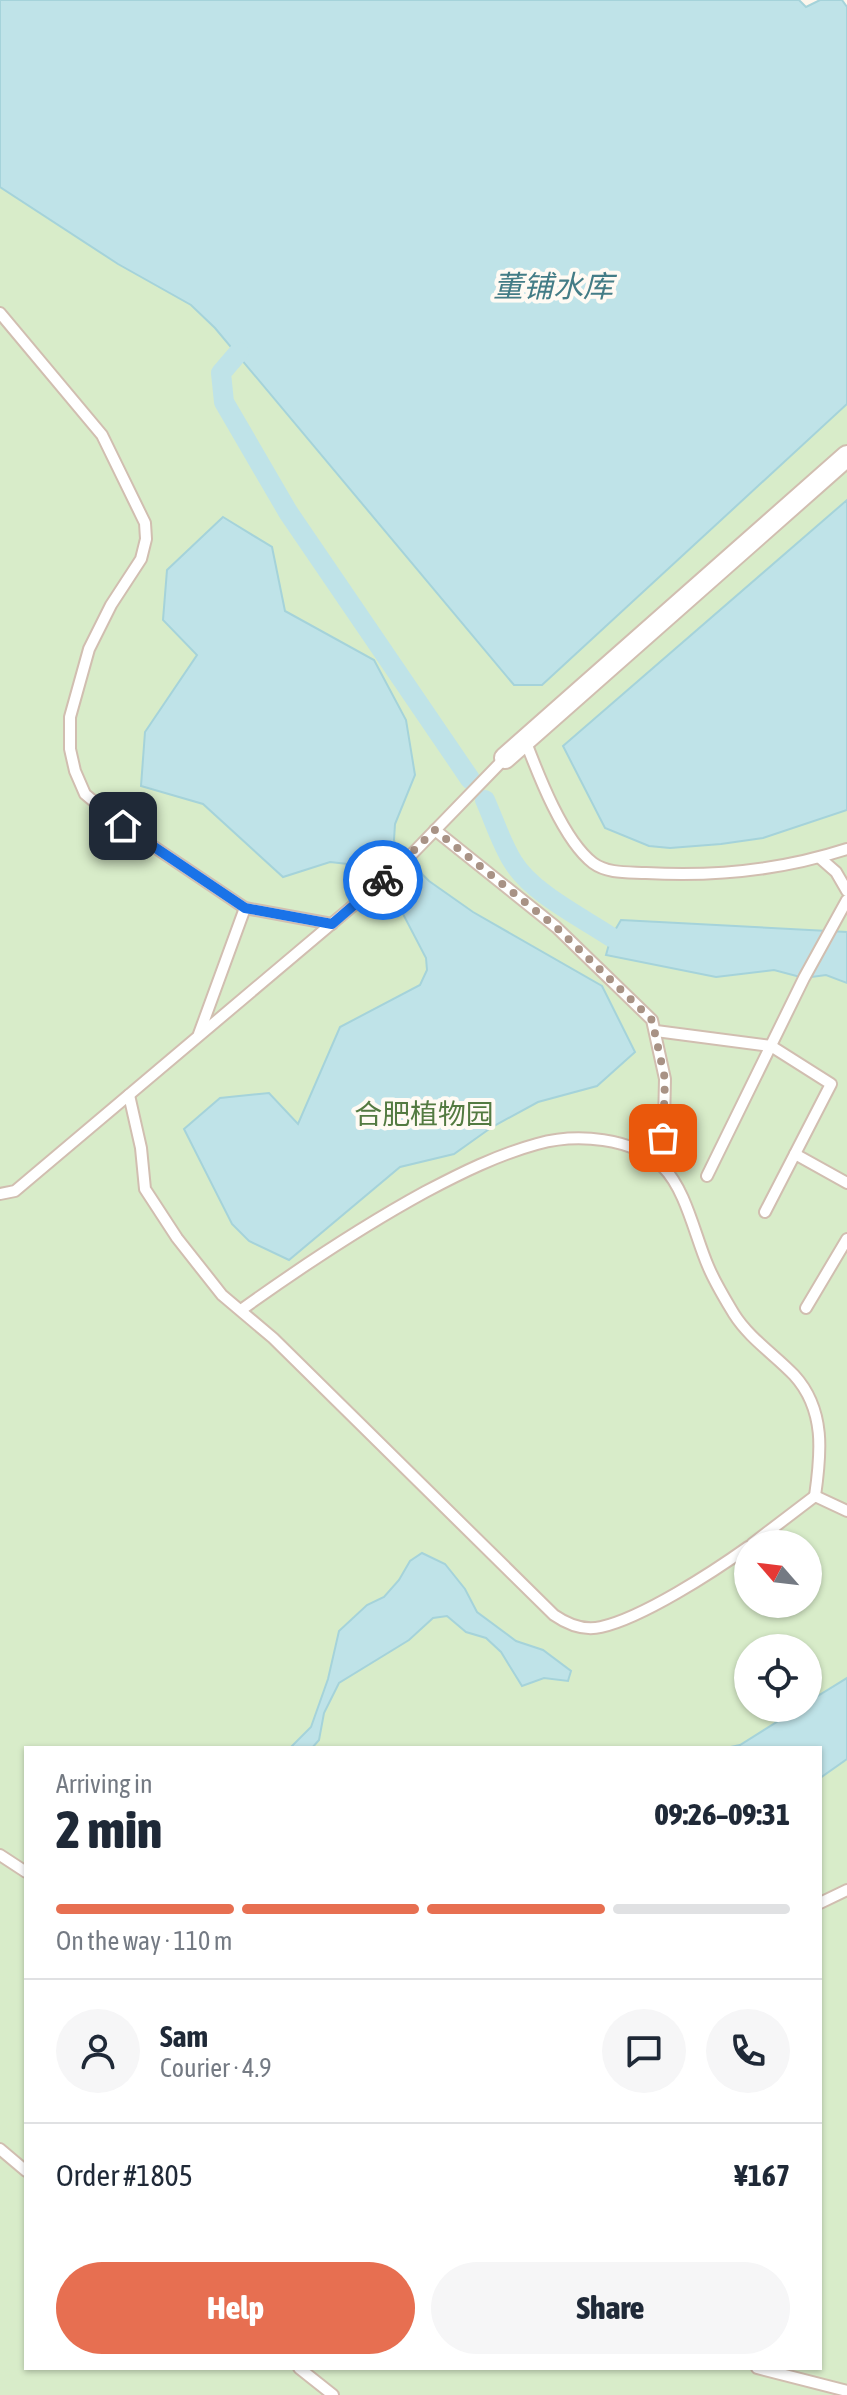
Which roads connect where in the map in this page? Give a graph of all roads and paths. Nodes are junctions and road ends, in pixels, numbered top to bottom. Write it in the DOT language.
graph roads {
  1 [pos="0,313"];
  2 [pos="847,456"];
  3 [pos="525,740"];
  4 [pos="505,758"];
  5 [pos="435,830"];
  6 [pos="847,849"];
  7 [pos="820,858"];
  8 [pos="847,891"];
  9 [pos="844,906"];
  10 [pos="245,908"];
  11 [pos="332,924"];
  12 [pos="656,1031"];
  13 [pos="198,1037"];
  14 [pos="771,1046"];
  15 [pos="129,1095"];
  16 [pos="795,1154"];
  17 [pos="663,1167"];
  18 [pos="707,1176"];
  19 [pos="847,1183"];
  20 [pos="0,1194"];
  21 [pos="765,1212"];
  22 [pos="847,1239"];
  23 [pos="806,1308"];
  24 [pos="241,1310"];
  25 [pos="815,1496"];
  26 [pos="847,1511"];
  27 [pos="771,1530"];
  28 [pos="734,1556"];
  29 [pos="0,1855"];
  30 [pos="24,1871"];
  31 [pos="847,1890"];
  32 [pos="822,1902"];
  33 [pos="0,2149"];
  34 [pos="24,2169"];
  35 [pos="302,2370"];
  36 [pos="765,2370"];
  37 [pos="847,2391"];
  38 [pos="333,2395"];
  1 -- 10 [label="lane"];
  2 -- 3 [label="street"];
  3 -- 4 [label="street"];
  3 -- 7 [label="lane"];
  4 -- 5 [label="lane"];
  5 -- 11 [label="lane"];
  5 -- 12 [label="lane"];
  6 -- 7 [label="lane"];
  7 -- 8 [label="lane"];
  9 -- 14 [label="lane"];
  10 -- 11 [label="lane"];
  10 -- 13 [label="lane"];
  11 -- 13 [label="lane"];
  12 -- 14 [label="lane"];
  12 -- 17 [label="lane"];
  13 -- 15 [label="lane"];
  14 -- 16 [label="lane"];
  14 -- 18 [label="lane"];
  15 -- 20 [label="lane"];
  15 -- 24 [label="lane"];
  16 -- 19 [label="lane"];
  16 -- 21 [label="lane"];
  17 -- 24 [label="lane"];
  17 -- 25 [label="lane"];
  22 -- 23 [label="lane"];
  24 -- 28 [label="lane"];
  25 -- 26 [label="lane"];
  25 -- 27 [label="lane"];
  29 -- 30 [label="lane"];
  31 -- 32 [label="lane"];
  33 -- 34 [label="lane"];
  35 -- 38 [label="lane"];
  36 -- 37 [label="lane"];
}
